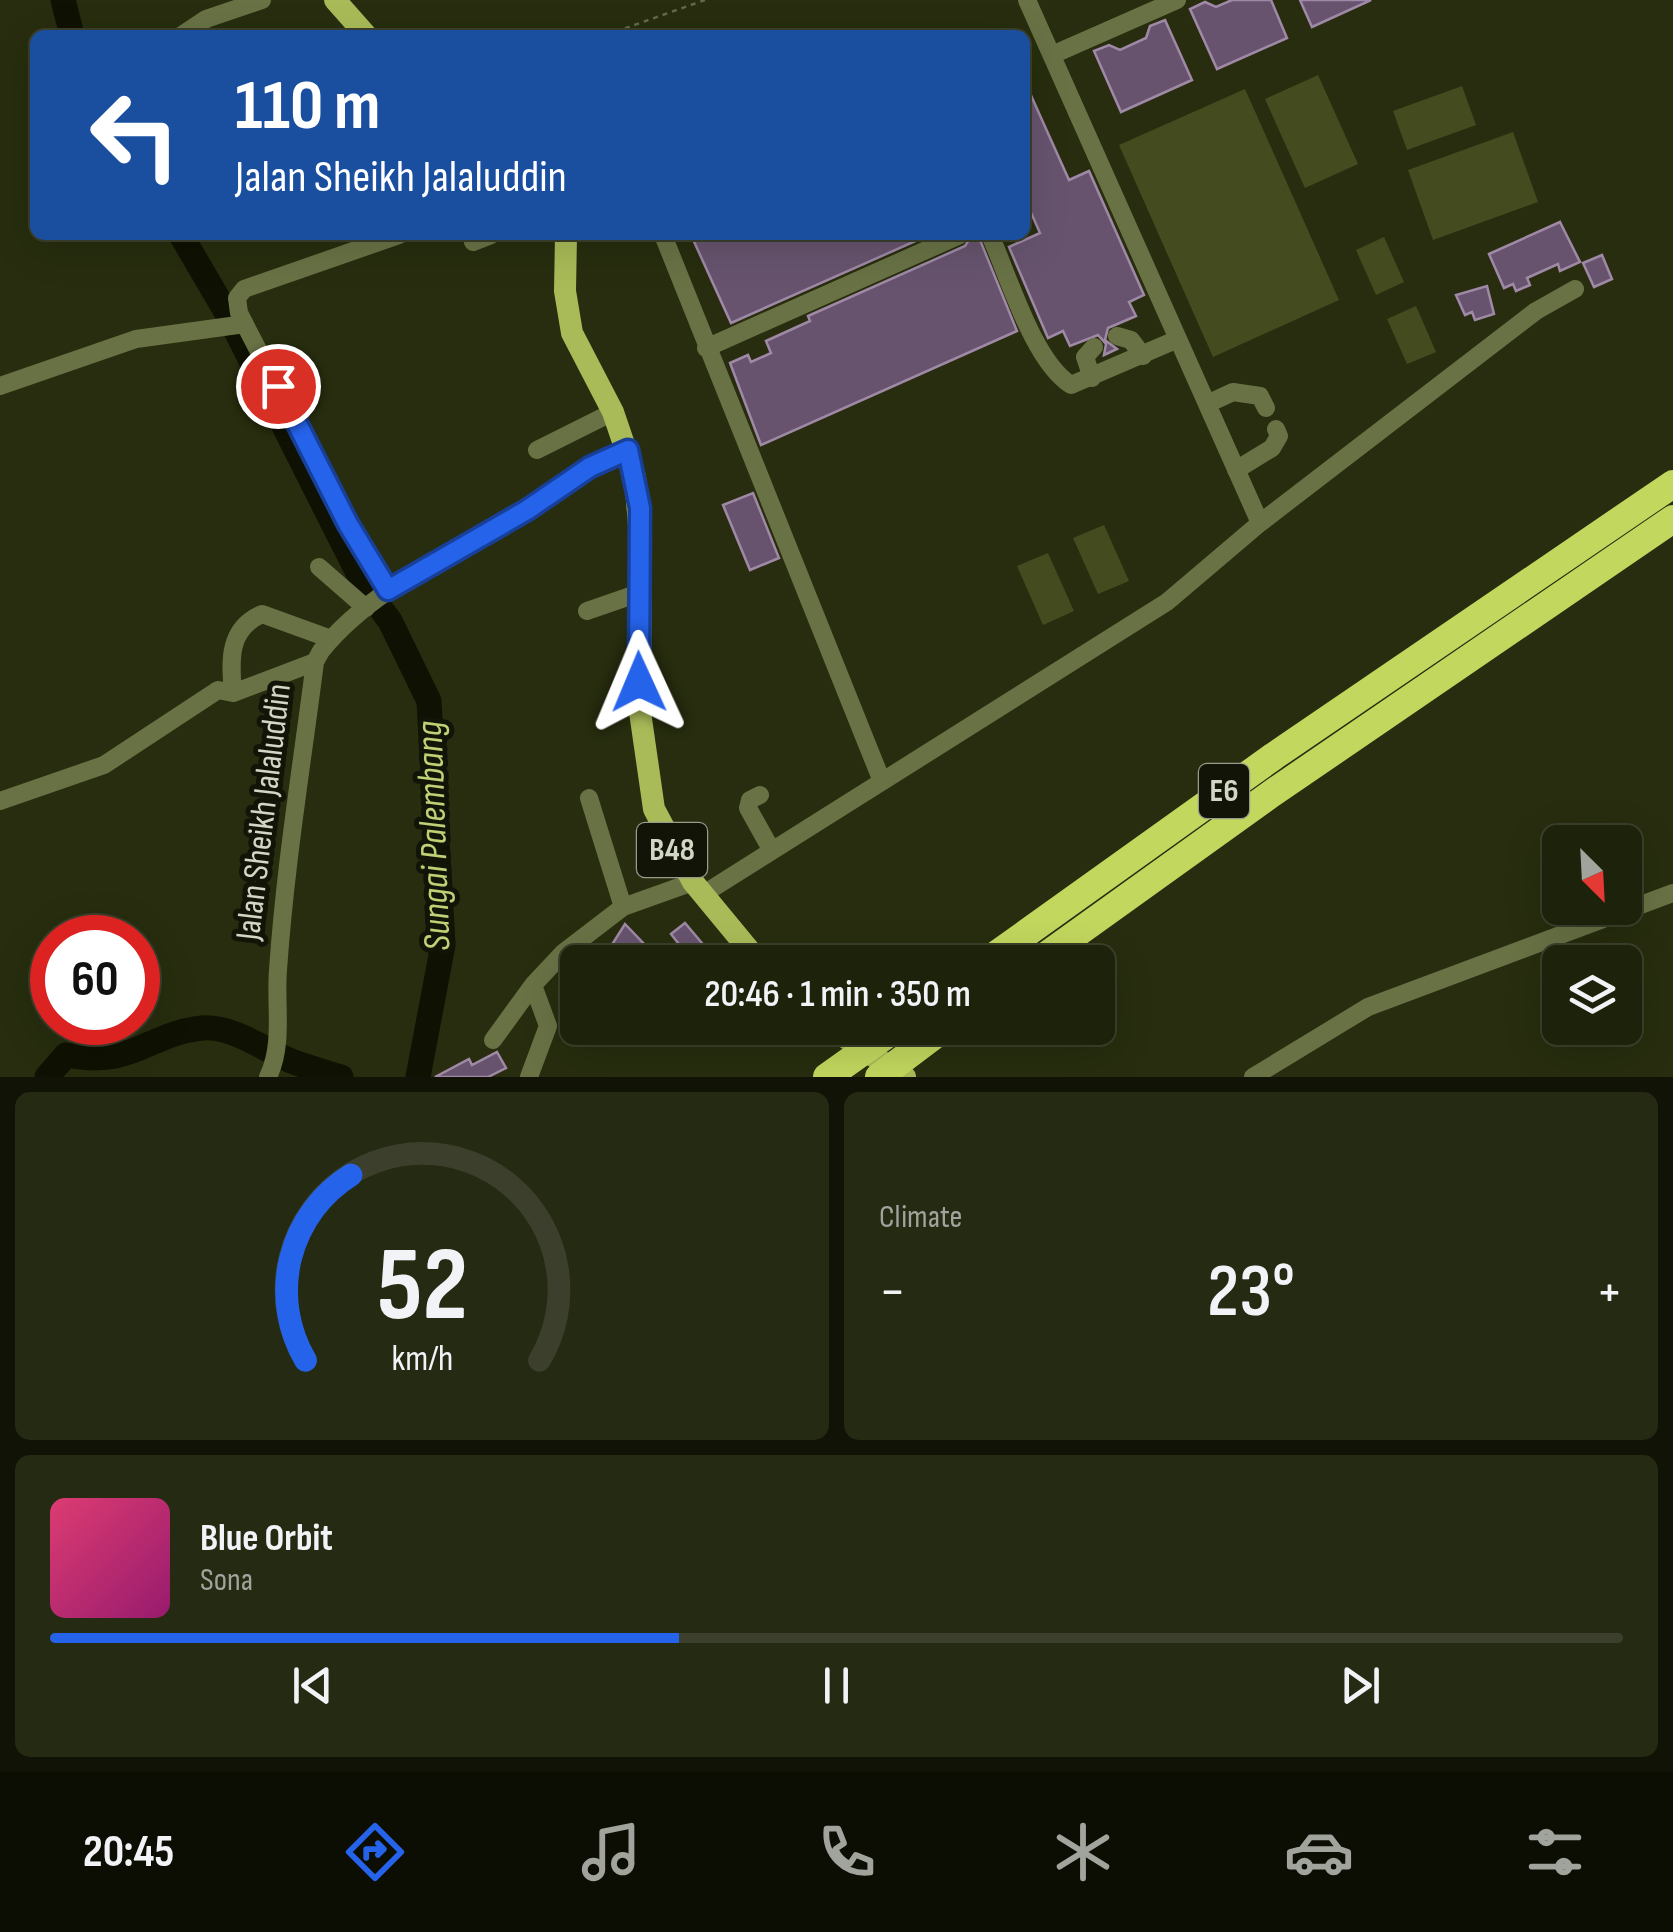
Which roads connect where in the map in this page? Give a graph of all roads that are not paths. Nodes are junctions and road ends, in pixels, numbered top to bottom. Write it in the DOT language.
graph roads {
  1 [pos="262,0"];
  2 [pos="335,0"];
  3 [pos="1028,0"];
  4 [pos="1176,0"];
  5 [pos="190,30"];
  6 [pos="362,30"];
  7 [pos="1052,55"];
  8 [pos="385,240"];
  9 [pos="566,240"];
  10 [pos="665,240"];
  11 [pos="949,240"];
  12 [pos="992,240"];
  13 [pos="1575,289"];
  14 [pos="236,325"];
  15 [pos="1117,336"];
  16 [pos="1178,340"];
  17 [pos="706,348"];
  18 [pos="1091,349"];
  19 [pos="1143,356"];
  20 [pos="1092,378"];
  21 [pos="0,386"];
  22 [pos="1263,402"];
  23 [pos="1207,404"];
  24 [pos="612,412"];
  25 [pos="1277,432"];
  26 [pos="537,450"];
  27 [pos="628,450"];
  28 [pos="1236,470"];
  29 [pos="1673,484"];
  30 [pos="1673,520"];
  31 [pos="1260,523"];
  32 [pos="319,566"];
  33 [pos="639,593"];
  34 [pos="375,600"];
  35 [pos="587,611"];
  36 [pos="331,638"];
  37 [pos="315,662"];
  38 [pos="233,693"];
  39 [pos="881,779"];
  40 [pos="760,795"];
  41 [pos="589,798"];
  42 [pos="0,801"];
  43 [pos="772,851"];
  44 [pos="698,888"];
  45 [pos="1673,893"];
  46 [pos="623,907"];
  47 [pos="746,945"];
  48 [pos="1010,945"];
  49 [pos="1060,945"];
  50 [pos="534,985"];
  51 [pos="493,1040"];
  52 [pos="856,1045"];
  53 [pos="872,1045"];
  54 [pos="922,1045"];
  55 [pos="272,1074"];
  56 [pos="529,1077"];
  57 [pos="827,1077"];
  58 [pos="880,1077"];
  59 [pos="904,1077"];
  60 [pos="1253,1077"];
  1 -- 5 [label="street"];
  2 -- 6 [label="main road"];
  3 -- 7 [label="street"];
  4 -- 7 [label="street"];
  7 -- 16 [label="street"];
  8 -- 14 [label="street"];
  9 -- 24 [label="main road, B48"];
  10 -- 17 [label="street"];
  11 -- 17 [label="street"];
  12 -- 20 [label="street"];
  13 -- 31 [label="street"];
  14 -- 21 [label="street"];
  14 -- 34 [label="street"];
  15 -- 19 [label="street"];
  16 -- 19 [label="street"];
  16 -- 23 [label="street"];
  17 -- 39 [label="street"];
  18 -- 20 [label="street"];
  19 -- 20 [label="street"];
  22 -- 23 [label="street"];
  23 -- 28 [label="street"];
  24 -- 26 [label="street"];
  24 -- 27 [label="main road, B48"];
  25 -- 28 [label="street"];
  27 -- 33 [label="main road, B48"];
  27 -- 34 [label="street"];
  28 -- 31 [label="street"];
  29 -- 48 [label="highway, E6"];
  30 -- 49 [label="highway, E6"];
  31 -- 39 [label="street"];
  32 -- 34 [label="street"];
  33 -- 35 [label="street"];
  33 -- 44 [label="main road, B48"];
  34 -- 36 [label="street, Jalan Sheikh Jalaluddin"];
  36 -- 37 [label="street, Jalan Sheikh Jalaluddin"];
  36 -- 38 [label="street"];
  37 -- 38 [label="street"];
  37 -- 55 [label="street, Jalan Sheikh Jalaluddin"];
  38 -- 42 [label="street"];
  39 -- 43 [label="street"];
  40 -- 43 [label="street"];
  41 -- 46 [label="street"];
  43 -- 44 [label="street"];
  44 -- 46 [label="street"];
  44 -- 47 [label="main road, B48"];
  45 -- 60 [label="street"];
  46 -- 50 [label="street"];
  50 -- 51 [label="street"];
  50 -- 56 [label="street"];
  52 -- 59 [label="main road"];
  53 -- 57 [label="highway, bridge"];
  54 -- 58 [label="highway, bridge"];
}
